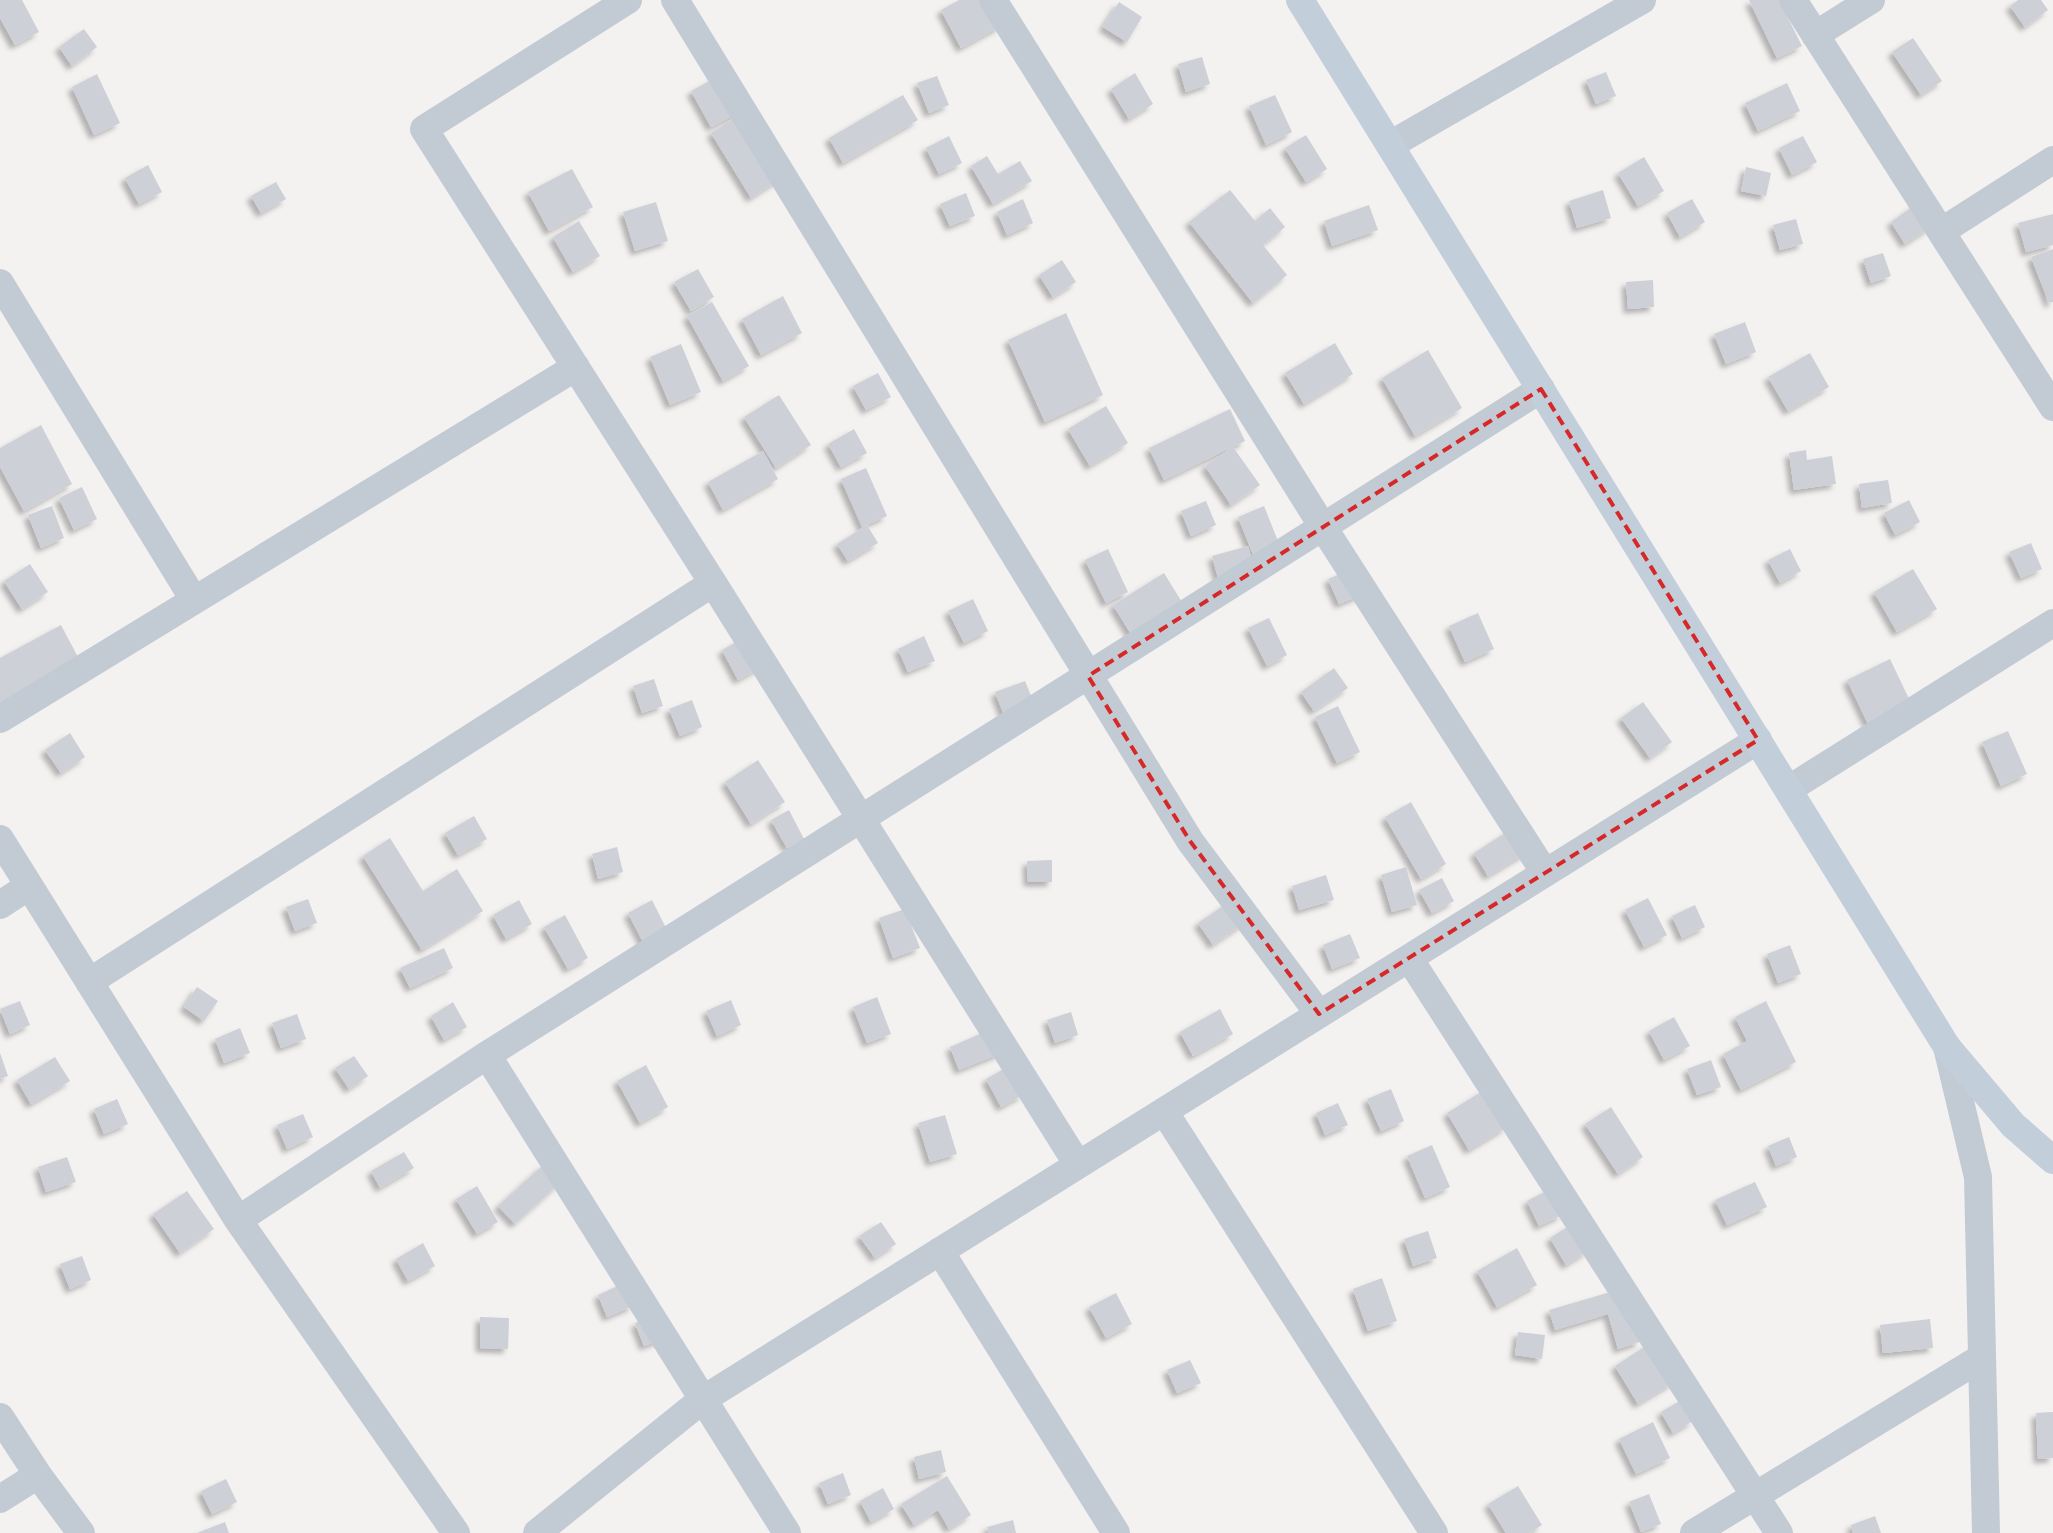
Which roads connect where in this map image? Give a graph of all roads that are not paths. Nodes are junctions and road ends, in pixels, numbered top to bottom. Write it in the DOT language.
graph roads {
  1 [pos="628,0"];
  2 [pos="675,0"];
  3 [pos="993,0"];
  4 [pos="1300,0"];
  5 [pos="1642,0"];
  6 [pos="1793,0"];
  7 [pos="1871,0"];
  8 [pos="1815,35"];
  9 [pos="1390,145"];
  10 [pos="2053,160"];
  11 [pos="1942,231"];
  12 [pos="0,283"];
  13 [pos="576,367"];
  14 [pos="1541,389"];
  15 [pos="2053,407"];
  16 [pos="1323,527"];
  17 [pos="713,584"];
  18 [pos="194,600"];
  19 [pos="2053,623"];
  20 [pos="1088,676"];
  21 [pos="0,719"];
  22 [pos="1758,740"];
  23 [pos="1789,789"];
  24 [pos="861,819"];
  25 [pos="0,840"];
  26 [pos="1545,873"];
  27 [pos="29,886"];
  28 [pos="0,905"];
  29 [pos="1409,958"];
  30 [pos="89,982"];
  31 [pos="1319,1014"];
  32 [pos="1947,1047"];
  33 [pos="487,1055"];
  34 [pos="1164,1111"];
  35 [pos="2053,1160"];
  36 [pos="1078,1165"];
  37 [pos="238,1220"];
  38 [pos="940,1251"];
  39 [pos="1981,1358"];
  40 [pos="702,1400"];
  41 [pos="0,1417"];
  42 [pos="38,1475"];
  43 [pos="1755,1496"];
  44 [pos="0,1499"];
  45 [pos="81,1533"];
  46 [pos="456,1533"];
  47 [pos="537,1533"];
  48 [pos="787,1533"];
  49 [pos="1116,1533"];
  50 [pos="1434,1533"];
  51 [pos="1694,1533"];
  52 [pos="1779,1533"];
  53 [pos="1986,1533"];
  1 -- 13 [label="street"];
  2 -- 20 [label="street"];
  3 -- 16 [label="street"];
  4 -- 9 [label="main road"];
  5 -- 9 [label="street"];
  6 -- 8 [label="street"];
  7 -- 8 [label="street"];
  8 -- 11 [label="street"];
  9 -- 14 [label="main road"];
  10 -- 11 [label="street"];
  11 -- 15 [label="street"];
  12 -- 18 [label="street"];
  13 -- 17 [label="street"];
  13 -- 18 [label="street"];
  14 -- 16 [label="street"];
  14 -- 22 [label="main road"];
  16 -- 20 [label="street"];
  16 -- 26 [label="street"];
  17 -- 24 [label="street"];
  17 -- 30 [label="street"];
  18 -- 21 [label="street"];
  19 -- 23 [label="street"];
  20 -- 24 [label="street"];
  20 -- 31 [label="street"];
  22 -- 23 [label="main road"];
  22 -- 26 [label="street"];
  23 -- 32 [label="main road"];
  24 -- 33 [label="street"];
  24 -- 36 [label="street"];
  25 -- 27 [label="street"];
  26 -- 29 [label="street"];
  27 -- 28 [label="street"];
  27 -- 30 [label="street"];
  29 -- 31 [label="street"];
  29 -- 43 [label="street"];
  30 -- 37 [label="street"];
  31 -- 34 [label="street"];
  32 -- 35 [label="main road"];
  32 -- 39 [label="street"];
  33 -- 37 [label="street"];
  33 -- 40 [label="street"];
  34 -- 36 [label="street"];
  34 -- 50 [label="street"];
  36 -- 38 [label="street"];
  37 -- 46 [label="street"];
  38 -- 40 [label="street"];
  38 -- 49 [label="street"];
  39 -- 43 [label="street"];
  39 -- 53 [label="street"];
  40 -- 47 [label="street"];
  40 -- 48 [label="street"];
  41 -- 42 [label="street"];
  42 -- 44 [label="street"];
  42 -- 45 [label="street"];
  43 -- 51 [label="street"];
  43 -- 52 [label="street"];
}
